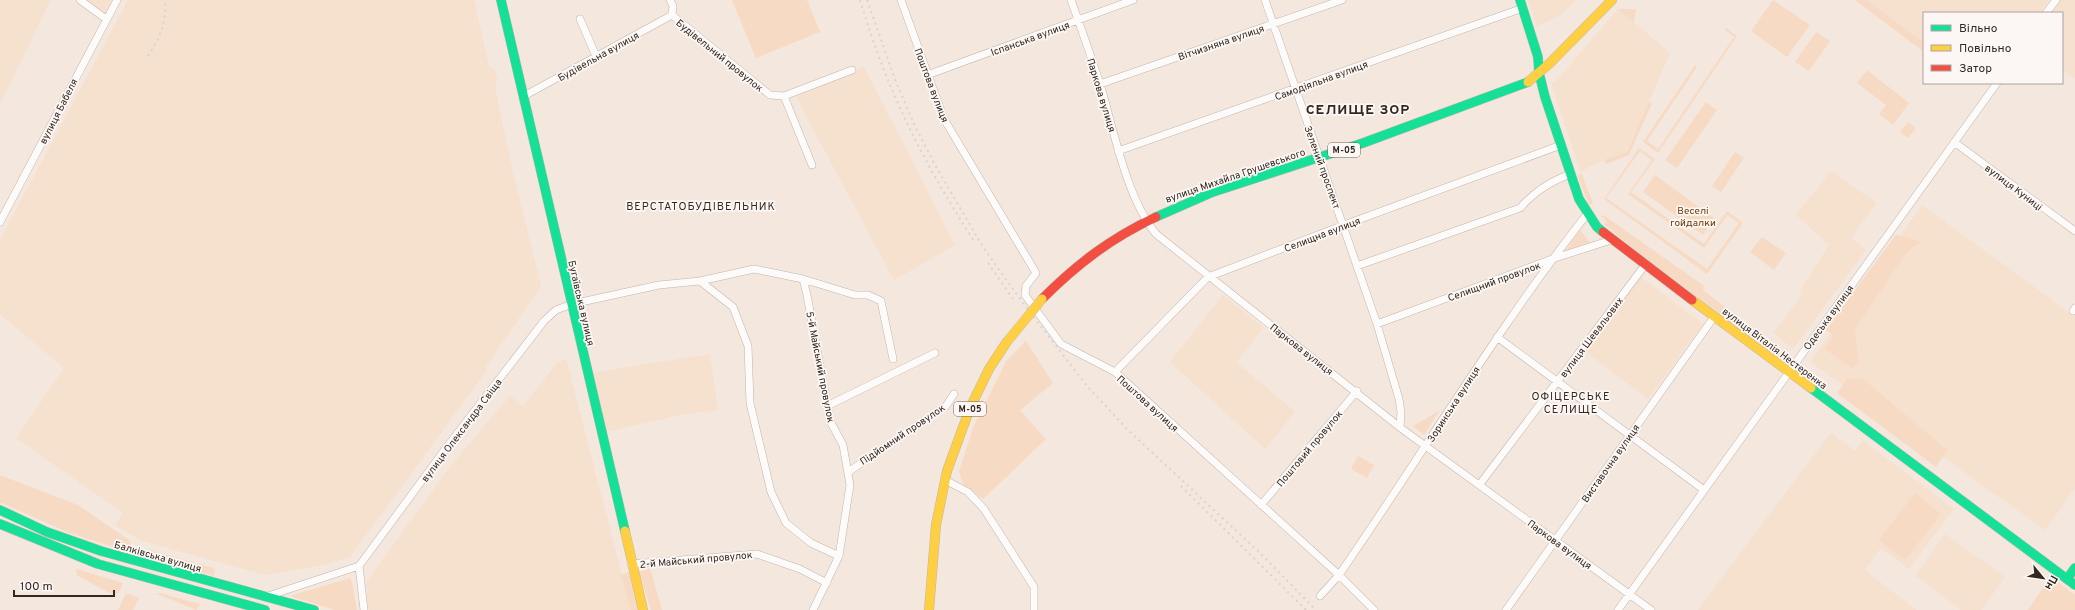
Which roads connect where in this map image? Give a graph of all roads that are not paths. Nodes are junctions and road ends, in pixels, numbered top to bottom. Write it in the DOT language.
graph roads {
  1 [pos="80,0"];
  2 [pos="117,0"];
  3 [pos="501,0"];
  4 [pos="670,0"];
  5 [pos="901,0"];
  6 [pos="1071,0"];
  7 [pos="1133,0"];
  8 [pos="1265,0"];
  9 [pos="1342,0"];
  10 [pos="1612,0"];
  11 [pos="2056,0"];
  12 [pos="1522,4"];
  13 [pos="2047,12"];
  14 [pos="672,15"];
  15 [pos="106,19"];
  16 [pos="580,19"];
  17 [pos="1078,20"];
  18 [pos="1274,24"];
  19 [pos="596,56"];
  20 [pos="852,70"];
  21 [pos="1539,73"];
  22 [pos="927,75"];
  23 [pos="1100,84"];
  24 [pos="1996,84"];
  25 [pos="1296,89"];
  26 [pos="524,96"];
  27 [pos="784,96"];
  28 [pos="1954,142"];
  29 [pos="1561,145"];
  30 [pos="1118,151"];
  31 [pos="1320,157"];
  32 [pos="812,165"];
  33 [pos="1570,174"];
  34 [pos="1588,214"];
  35 [pos="1146,221"];
  36 [pos="0,222"];
  37 [pos="1344,225"];
  38 [pos="2075,231"];
  39 [pos="1611,240"];
  40 [pos="1552,259"];
  41 [pos="1645,265"];
  42 [pos="1357,266"];
  43 [pos="1208,277"];
  44 [pos="803,279"];
  45 [pos="700,282"];
  46 [pos="572,304"];
  47 [pos="1714,317"];
  48 [pos="1377,324"];
  49 [pos="1497,337"];
  50 [pos="935,353"];
  51 [pos="893,358"];
  52 [pos="1788,371"];
  53 [pos="1115,372"];
  54 [pos="1558,380"];
  55 [pos="1357,391"];
  56 [pos="954,394"];
  57 [pos="827,406"];
  58 [pos="1400,427"];
  59 [pos="1630,435"];
  60 [pos="1426,446"];
  61 [pos="848,472"];
  62 [pos="945,480"];
  63 [pos="1480,484"];
  64 [pos="1704,490"];
  65 [pos="1261,505"];
  66 [pos="0,510"];
  67 [pos="0,524"];
  68 [pos="1555,541"];
  69 [pos="839,556"];
  70 [pos="631,564"];
  71 [pos="359,566"];
  72 [pos="2075,568"];
  73 [pos="1339,575"];
  74 [pos="2067,579"];
  75 [pos="826,583"];
  76 [pos="2075,585"];
  77 [pos="1630,594"];
  78 [pos="1320,596"];
  79 [pos="266,597"];
  80 [pos="265,610"];
  81 [pos="314,610"];
  82 [pos="364,610"];
  83 [pos="643,610"];
  84 [pos="813,610"];
  85 [pos="929,610"];
  86 [pos="1034,610"];
  87 [pos="1374,610"];
  88 [pos="1506,610"];
  89 [pos="1618,610"];
  90 [pos="1650,610"];
  1 -- 15 [label="street"];
  2 -- 15 [label="street, вулиця Бабеля"];
  3 -- 26 [label="main road, Бугаївська вулиця"];
  4 -- 14 [label="street, Будівельний провулок"];
  5 -- 22 [label="street, Поштова вулиця"];
  6 -- 17 [label="street, Паркова вулиця"];
  7 -- 17 [label="street, Іспанська вулиця"];
  8 -- 18 [label="street, Зелений проспект"];
  9 -- 18 [label="street, Вітчизняна вулиця"];
  10 -- 21 [label="main road, вулиця Михайла Грушевського / М-05"];
  11 -- 13 [label="street"];
  12 -- 21 [label="main road, вулиця Віталія Нестеренка"];
  12 -- 25 [label="street, Самодіяльна вулиця"];
  14 -- 19 [label="street, Будівельна вулиця"];
  14 -- 27 [label="street, Будівельний провулок"];
  15 -- 36 [label="street, вулиця Бабеля"];
  16 -- 19 [label="street"];
  17 -- 22 [label="street, Іспанська вулиця"];
  17 -- 23 [label="street, Паркова вулиця"];
  18 -- 23 [label="street, Вітчизняна вулиця"];
  18 -- 25 [label="street, Зелений проспект"];
  19 -- 26 [label="street, Будівельна вулиця"];
  20 -- 27 [label="street"];
  21 -- 29 [label="main road, вулиця Віталія Нестеренка"];
  21 -- 31 [label="main road, вулиця Михайла Грушевського / М-05"];
  22 -- 53 [label="street, Поштова вулиця"];
  23 -- 30 [label="street, Паркова вулиця"];
  24 -- 28 [label="street, Одеська вулиця"];
  25 -- 30 [label="street, Самодіяльна вулиця"];
  25 -- 31 [label="street, Зелений проспект"];
  26 -- 46 [label="main road, Бугаївська вулиця"];
  27 -- 32 [label="street"];
  28 -- 38 [label="street, вулиця Куниці"];
  28 -- 52 [label="street, Одеська вулиця"];
  29 -- 33 [label="main road, вулиця Віталія Нестеренка"];
  29 -- 37 [label="street, Селищна вулиця"];
  30 -- 35 [label="street, Паркова вулиця"];
  31 -- 35 [label="main road, вулиця Михайла Грушевського / М-05"];
  31 -- 37 [label="street, Зелений проспект"];
  33 -- 34 [label="main road, вулиця Віталія Нестеренка"];
  33 -- 42 [label="street"];
  34 -- 39 [label="main road, вулиця Віталія Нестеренка"];
  34 -- 40 [label="street, Зоринська вулиця"];
  35 -- 43 [label="street, Паркова вулиця"];
  35 -- 62 [label="main road, вулиця Михайла Грушевського / М-05, bridge"];
  37 -- 42 [label="street, Зелений проспект"];
  37 -- 43 [label="street, Селищна вулиця"];
  39 -- 40 [label="street, Селищний провулок"];
  39 -- 41 [label="main road, вулиця Віталія Нестеренка"];
  40 -- 48 [label="street, Селищний провулок"];
  40 -- 49 [label="street, Зоринська вулиця"];
  41 -- 47 [label="main road, вулиця Віталія Нестеренка"];
  41 -- 54 [label="street, вулиця Шевальових"];
  42 -- 48 [label="street, Зелений проспект"];
  43 -- 53 [label="street, Селищна вулиця"];
  43 -- 55 [label="street, Паркова вулиця"];
  44 -- 45 [label="street"];
  44 -- 51 [label="street"];
  44 -- 57 [label="street, 5-й Майський провулок"];
  45 -- 46 [label="street, вулиця Олександра Свіща"];
  45 -- 69 [label="street"];
  46 -- 70 [label="main road, Бугаївська вулиця"];
  46 -- 71 [label="street, вулиця Олександра Свіща"];
  47 -- 52 [label="main road, вулиця Віталія Нестеренка"];
  47 -- 59 [label="street, Виставочна вулиця"];
  48 -- 58 [label="street, Зелений проспект"];
  49 -- 54 [label="street"];
  49 -- 60 [label="street, Зоринська вулиця"];
  50 -- 57 [label="street"];
  52 -- 64 [label="street, Одеська вулиця"];
  52 -- 74 [label="main road, вулиця Віталія Нестеренка"];
  53 -- 65 [label="street, Поштова вулиця"];
  54 -- 59 [label="street"];
  54 -- 63 [label="street, вулиця Шевальових"];
  55 -- 58 [label="street, Паркова вулиця"];
  55 -- 65 [label="street, Поштовий провулок"];
  56 -- 61 [label="street, Підйомний провулок"];
  57 -- 61 [label="street, 5-й Майський провулок"];
  58 -- 60 [label="street, Паркова вулиця"];
  59 -- 64 [label="street"];
  59 -- 68 [label="street, Виставочна вулиця"];
  60 -- 63 [label="street, Паркова вулиця"];
  60 -- 73 [label="street, Зоринська вулиця"];
  61 -- 69 [label="street, 5-й Майський провулок"];
  62 -- 85 [label="main road, вулиця Михайла Грушевського / М-05"];
  62 -- 86 [label="street"];
  63 -- 68 [label="street, Паркова вулиця"];
  64 -- 77 [label="street, Одеська вулиця"];
  65 -- 73 [label="street, Поштова вулиця"];
  66 -- 79 [label="main road, Балківська вулиця"];
  67 -- 80 [label="main road"];
  68 -- 77 [label="street, Паркова вулиця"];
  68 -- 88 [label="street, Виставочна вулиця"];
  69 -- 75 [label="street, 5-й Майський провулок"];
  70 -- 75 [label="street, 2-й Майський провулок"];
  70 -- 83 [label="main road, Бугаївська вулиця"];
  71 -- 79 [label="street"];
  71 -- 82 [label="street"];
  72 -- 74 [label="main road"];
  73 -- 78 [label="street, Зоринська вулиця"];
  73 -- 87 [label="street, Поштова вулиця"];
  74 -- 76 [label="main road, вулиця Віталія Нестеренка"];
  75 -- 84 [label="street, 5-й Майський провулок"];
  77 -- 89 [label="street, Одеська вулиця"];
  77 -- 90 [label="street, Паркова вулиця"];
  79 -- 81 [label="main road, Балківська вулиця"];
}
